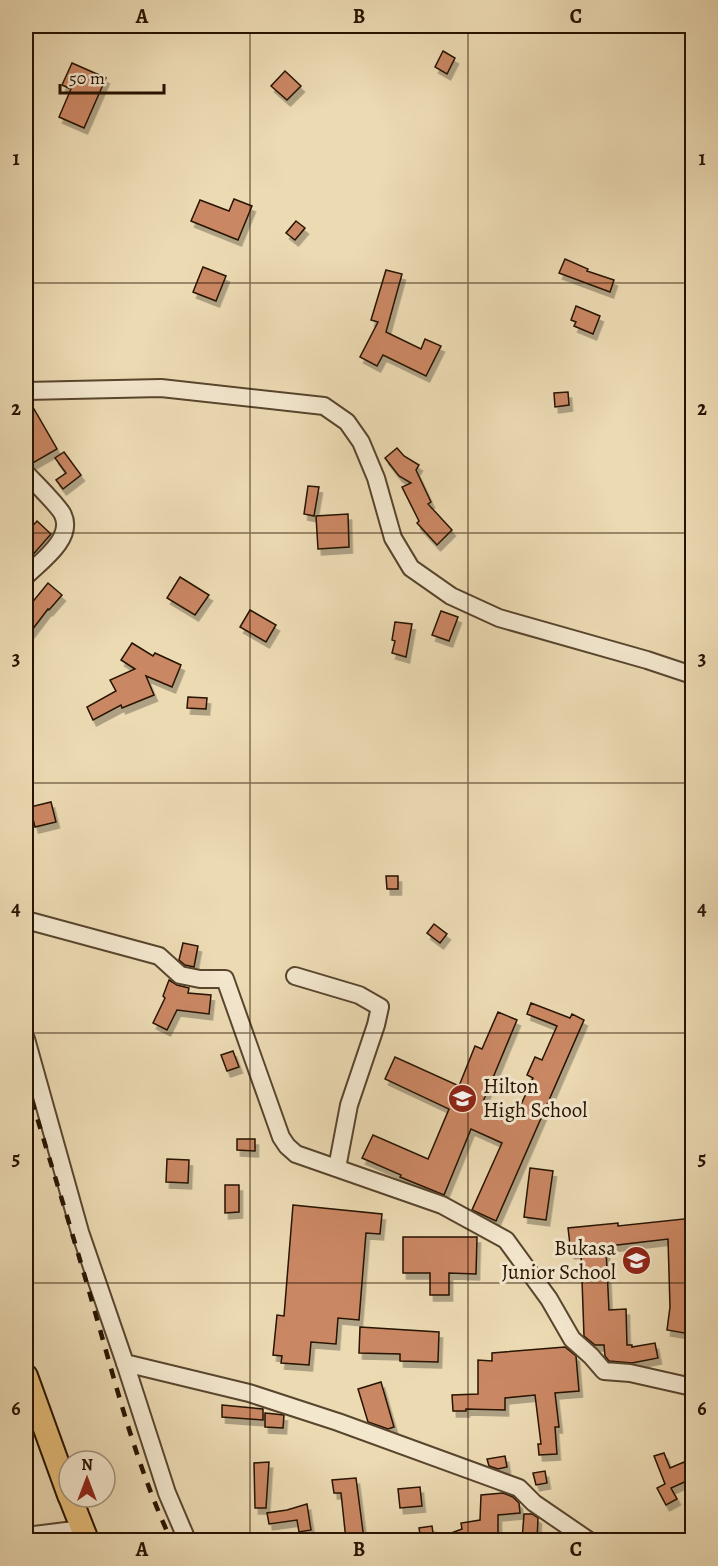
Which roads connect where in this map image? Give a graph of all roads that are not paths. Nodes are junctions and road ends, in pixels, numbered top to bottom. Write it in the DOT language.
graph roads {
  1 [pos="26,391"];
  2 [pos="26,473"];
  3 [pos="26,576"];
  4 [pos="693,675"];
  5 [pos="26,920"];
  6 [pos="295,976"];
  7 [pos="26,1039"];
  8 [pos="337,1168"];
  9 [pos="125,1363"];
  10 [pos="26,1376"];
  11 [pos="693,1387"];
  12 [pos="57,1463"];
  13 [pos="74,1509"];
  14 [pos="84,1535"];
  15 [pos="26,1536"];
  16 [pos="187,1540"];
  17 [pos="588,1540"];
  1 -- 4 [label="street"];
  2 -- 3 [label="street"];
  5 -- 8 [label="street"];
  6 -- 8 [label="street"];
  7 -- 9 [label="street"];
  8 -- 11 [label="street"];
  9 -- 16 [label="street"];
  9 -- 17 [label="street"];
  10 -- 12 [label="main road"];
  13 -- 14 [label="main road"];
  14 -- 15 [label="street"];
}
